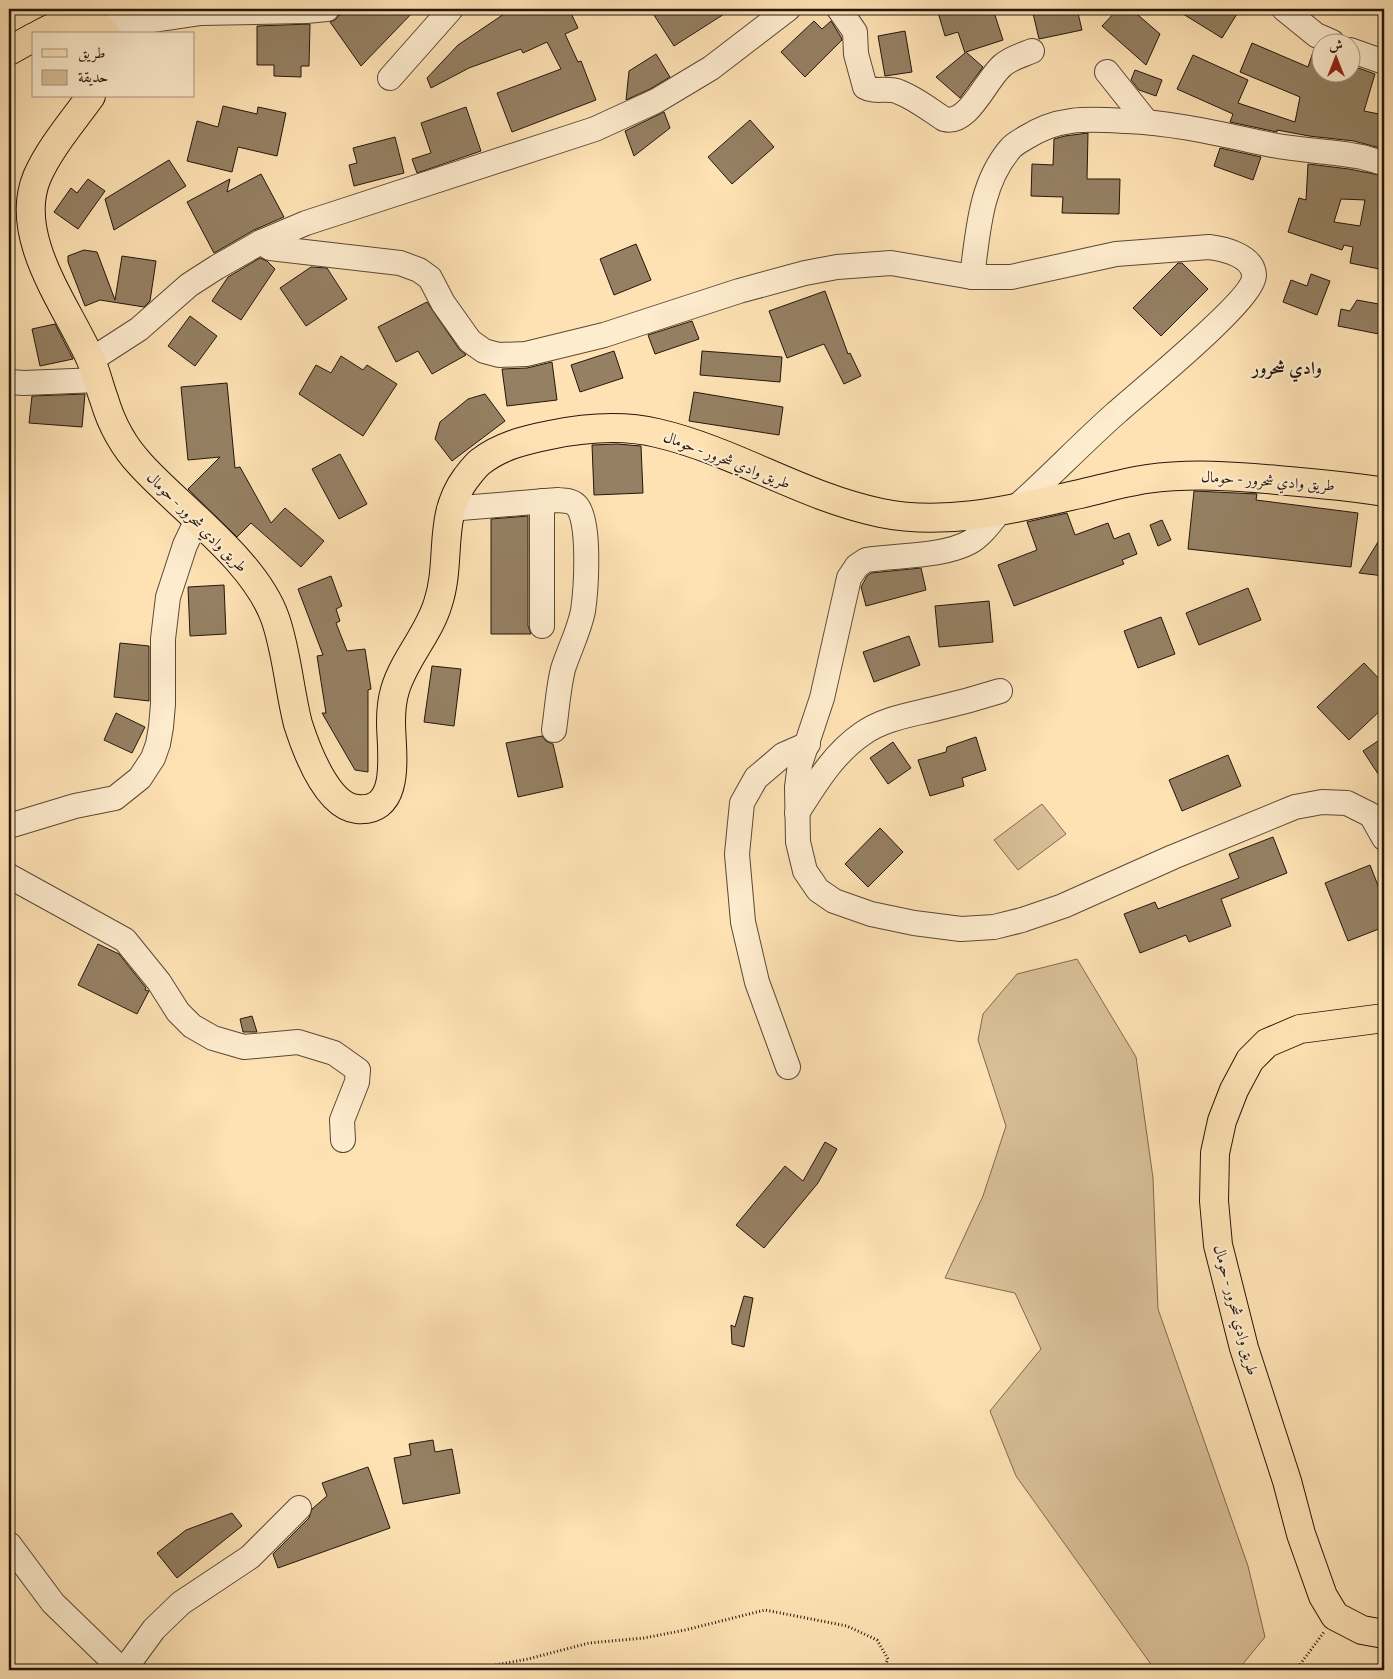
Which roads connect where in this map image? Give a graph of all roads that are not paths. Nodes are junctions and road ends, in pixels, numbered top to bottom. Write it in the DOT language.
graph roads {
  1 [pos="328,9"];
  2 [pos="451,9"];
  3 [pos="788,9"];
  4 [pos="839,9"];
  5 [pos="1284,9"];
  6 [pos="102,31"];
  7 [pos="44,32"];
  8 [pos="1312,32"];
  9 [pos="32,38"];
  10 [pos="9,51"];
  11 [pos="1032,51"];
  12 [pos="1360,54"];
  13 [pos="1384,62"];
  14 [pos="1107,72"];
  15 [pos="390,78"];
  16 [pos="90,98"];
  17 [pos="1146,121"];
  18 [pos="1384,164"];
  19 [pos="261,242"];
  20 [pos="972,277"];
  21 [pos="95,370"];
  22 [pos="9,382"];
  23 [pos="1384,492"];
  24 [pos="542,502"];
  25 [pos="449,509"];
  26 [pos="1007,510"];
  27 [pos="196,520"];
  28 [pos="542,626"];
  29 [pos="1000,691"];
  30 [pos="554,730"];
  31 [pos="808,744"];
  32 [pos="797,813"];
  33 [pos="9,826"];
  34 [pos="1384,838"];
  35 [pos="9,876"];
  36 [pos="1384,1018"];
  37 [pos="788,1067"];
  38 [pos="343,1140"];
  39 [pos="299,1508"];
  40 [pos="9,1544"];
  41 [pos="1384,1634"];
  42 [pos="123,1670"];
  1 -- 6 [label="street"];
  2 -- 15 [label="street"];
  3 -- 19 [label="street"];
  4 -- 11 [label="street"];
  5 -- 8 [label="street"];
  6 -- 7 [label="main road"];
  9 -- 10 [label="main road"];
  12 -- 13 [label="street"];
  14 -- 17 [label="street"];
  16 -- 21 [label="main road, طريق وادي شحرور - حومال"];
  17 -- 18 [label="street"];
  17 -- 20 [label="street"];
  19 -- 20 [label="street"];
  19 -- 21 [label="street"];
  20 -- 26 [label="street"];
  21 -- 22 [label="street"];
  21 -- 27 [label="main road, طريق وادي شحرور - حومال"];
  23 -- 26 [label="main road, طريق وادي شحرور - حومال"];
  24 -- 25 [label="street"];
  24 -- 28 [label="street"];
  24 -- 30 [label="street"];
  25 -- 26 [label="main road, طريق وادي شحرور - حومال"];
  25 -- 27 [label="main road, طريق وادي شحرور - حومال"];
  26 -- 31 [label="street"];
  27 -- 33 [label="street"];
  29 -- 32 [label="street"];
  31 -- 32 [label="street"];
  31 -- 37 [label="street"];
  32 -- 34 [label="street"];
  35 -- 38 [label="street"];
  36 -- 41 [label="main road, طريق وادي شحرور - حومال"];
  39 -- 42 [label="street"];
  40 -- 42 [label="street"];
}
